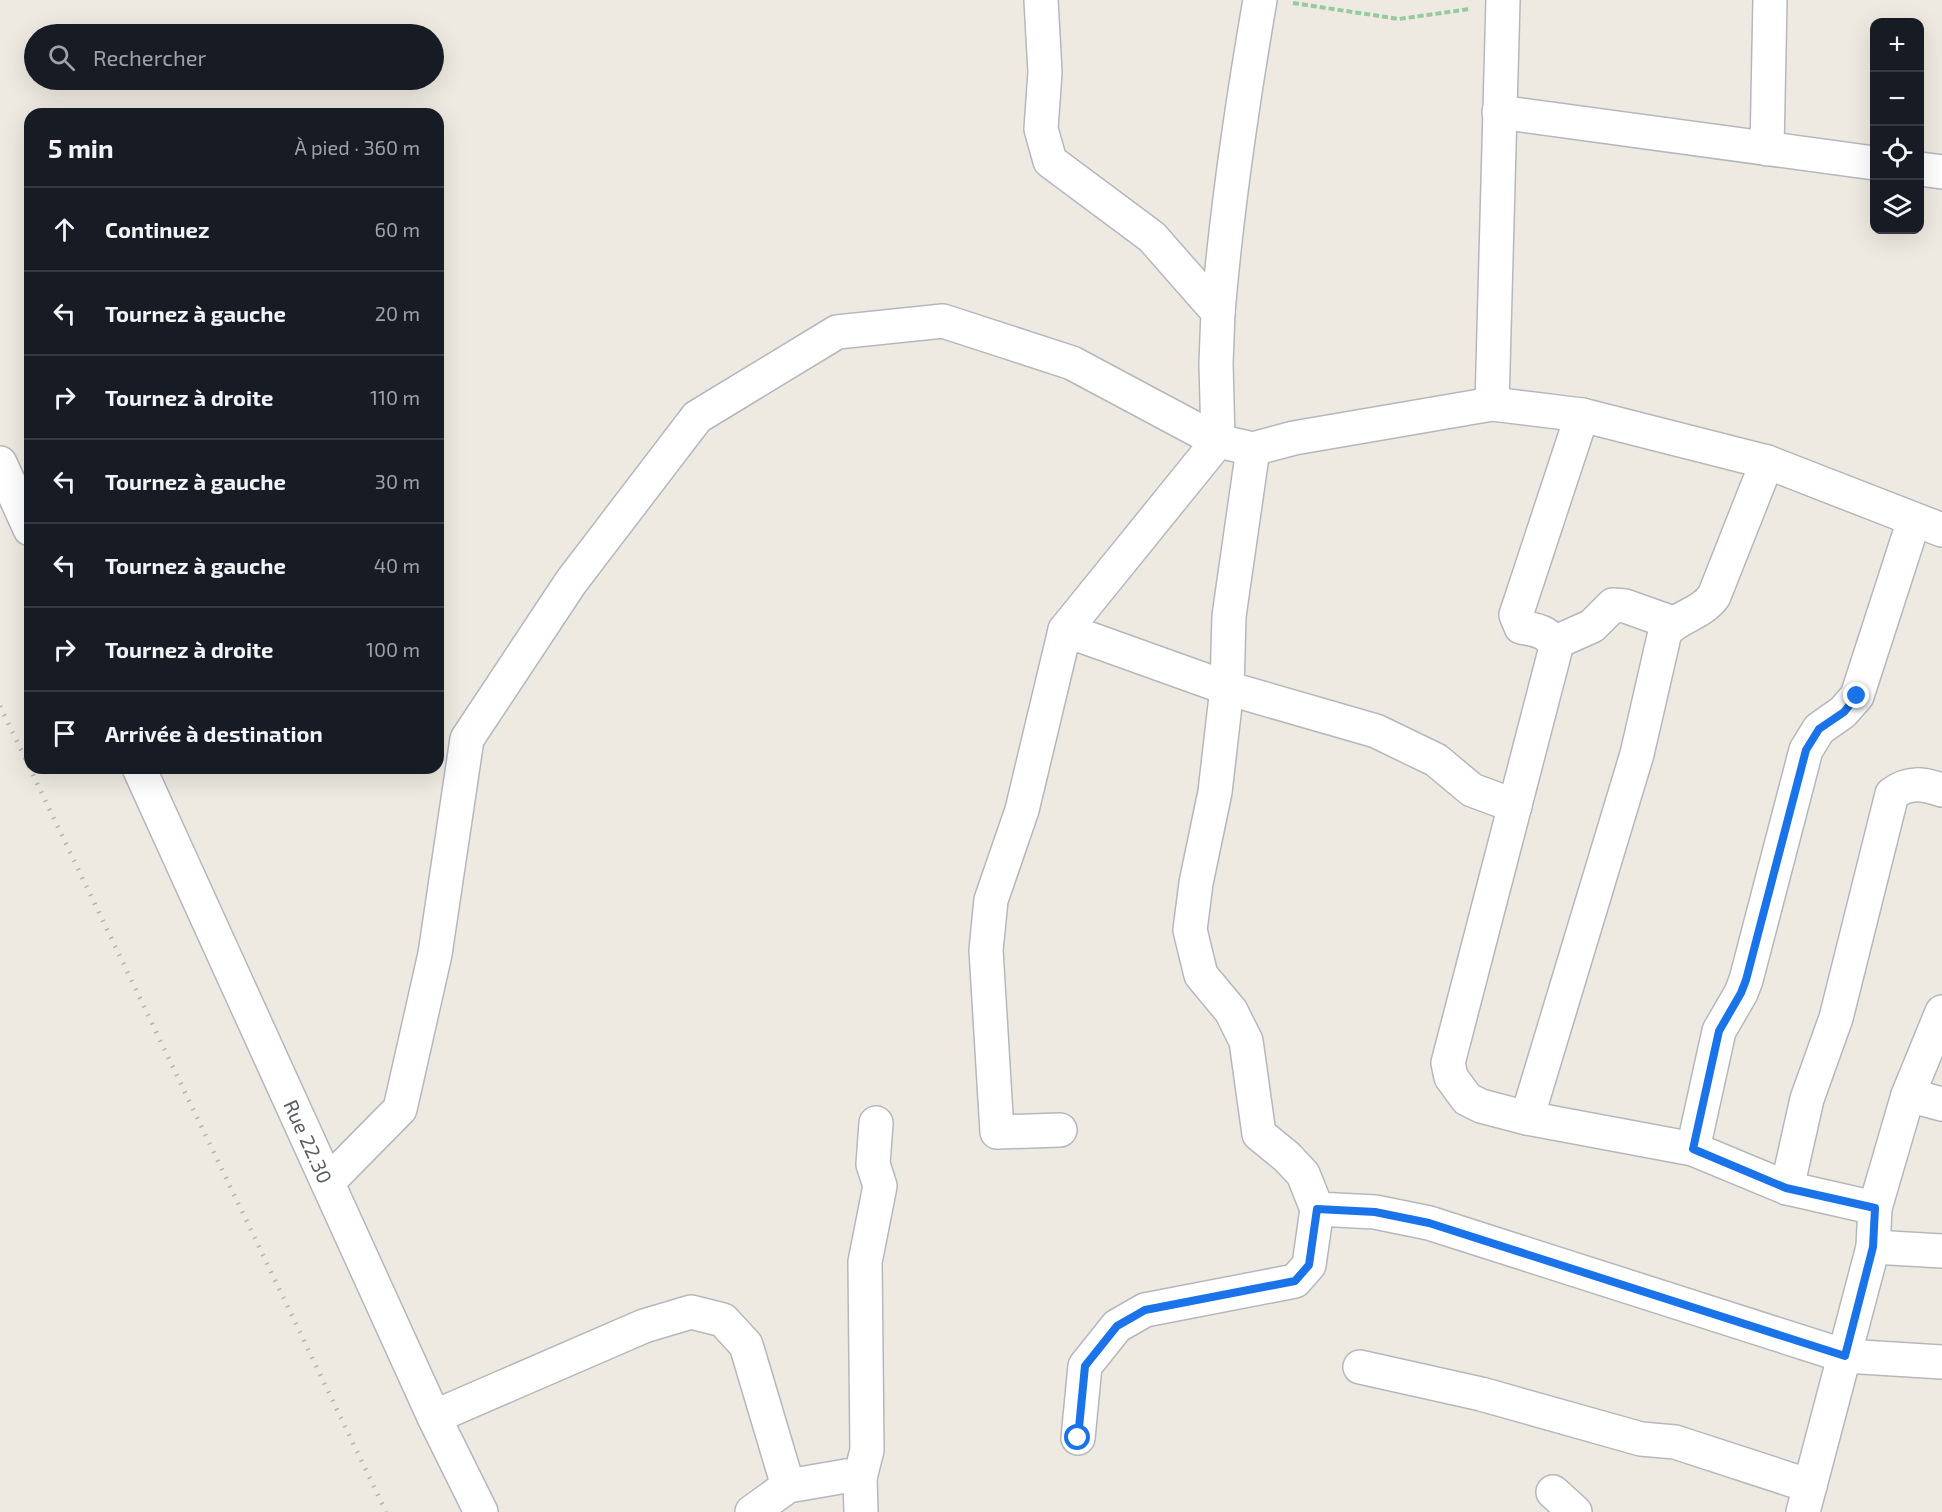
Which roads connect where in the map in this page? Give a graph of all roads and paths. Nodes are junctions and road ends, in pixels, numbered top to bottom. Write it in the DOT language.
graph roads {
  1 [pos="1041,0"];
  2 [pos="1770,0"];
  3 [pos="1274,1"];
  4 [pos="1503,2"];
  5 [pos="1499,112"];
  6 [pos="1767,149"];
  7 [pos="1870,162"];
  8 [pos="1924,170"];
  9 [pos="1942,172"];
  10 [pos="1218,312"];
  11 [pos="1492,404"];
  12 [pos="1582,415"];
  13 [pos="1218,441"];
  14 [pos="1253,449"];
  15 [pos="1767,462"];
  16 [pos="0,463"];
  17 [pos="24,516"];
  18 [pos="1928,525"];
  19 [pos="1673,622"];
  20 [pos="1065,630"];
  21 [pos="1554,643"];
  22 [pos="1227,688"];
  23 [pos="142,774"];
  24 [pos="1942,789"];
  25 [pos="1515,806"];
  26 [pos="1942,1012"];
  27 [pos="1908,1095"];
  28 [pos="1942,1104"];
  29 [pos="1527,1118"];
  30 [pos="876,1123"];
  31 [pos="1060,1130"];
  32 [pos="1693,1149"];
  33 [pos="328,1182"];
  34 [pos="1786,1188"];
  35 [pos="1875,1208"];
  36 [pos="1317,1209"];
  37 [pos="1873,1247"];
  38 [pos="1942,1251"];
  39 [pos="1845,1356"];
  40 [pos="1942,1362"];
  41 [pos="1360,1367"];
  42 [pos="434,1417"];
  43 [pos="1078,1438"];
  44 [pos="860,1478"];
  45 [pos="788,1486"];
  46 [pos="1806,1499"];
  47 [pos="481,1512"];
  48 [pos="752,1512"];
  49 [pos="861,1512"];
  1 -- 10 [label="street"];
  2 -- 6 [label="street"];
  3 -- 4 [label="path"];
  3 -- 10 [label="street"];
  4 -- 5 [label="street"];
  5 -- 6 [label="street"];
  5 -- 11 [label="street"];
  6 -- 7 [label="street"];
  8 -- 9 [label="street"];
  10 -- 13 [label="street"];
  11 -- 12 [label="street"];
  11 -- 14 [label="street"];
  12 -- 15 [label="street"];
  12 -- 21 [label="street"];
  13 -- 14 [label="street"];
  13 -- 20 [label="street"];
  13 -- 33 [label="street"];
  14 -- 22 [label="street"];
  15 -- 18 [label="street"];
  15 -- 19 [label="street"];
  16 -- 17 [label="street"];
  18 -- 32 [label="street"];
  19 -- 21 [label="street"];
  19 -- 29 [label="street"];
  20 -- 22 [label="street"];
  20 -- 31 [label="street"];
  21 -- 25 [label="street"];
  22 -- 25 [label="street"];
  22 -- 36 [label="street"];
  23 -- 33 [label="street, Rue 22.30"];
  24 -- 34 [label="street"];
  25 -- 29 [label="street"];
  26 -- 27 [label="street"];
  27 -- 28 [label="street"];
  27 -- 35 [label="street"];
  29 -- 32 [label="street"];
  30 -- 44 [label="street"];
  32 -- 34 [label="street"];
  33 -- 42 [label="street, Rue 22.30"];
  34 -- 35 [label="street"];
  35 -- 37 [label="street"];
  36 -- 39 [label="street"];
  36 -- 43 [label="street"];
  37 -- 38 [label="street"];
  37 -- 39 [label="street"];
  39 -- 40 [label="street"];
  39 -- 46 [label="street"];
  41 -- 46 [label="street"];
  42 -- 45 [label="street"];
  42 -- 47 [label="street, Rue 22.30"];
  44 -- 45 [label="street"];
  44 -- 49 [label="street"];
  45 -- 48 [label="street"];
}
